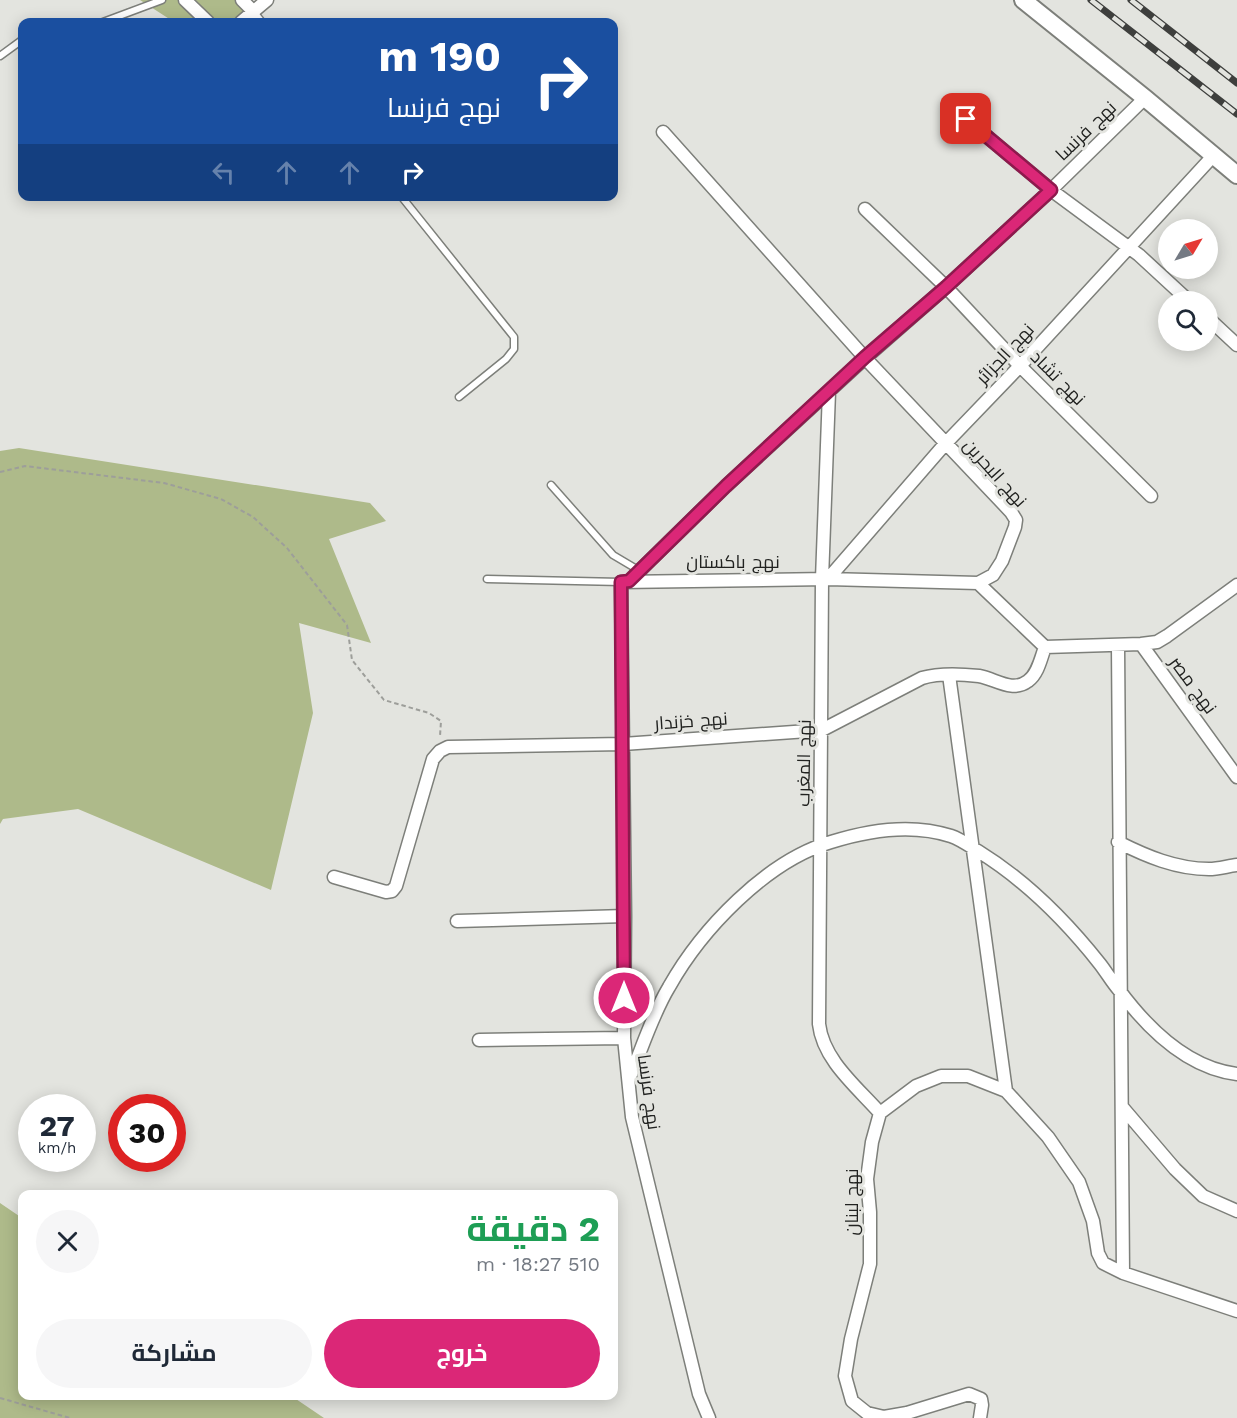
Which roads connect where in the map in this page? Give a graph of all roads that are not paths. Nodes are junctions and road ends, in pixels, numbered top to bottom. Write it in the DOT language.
graph roads {
  1 [pos="162,0"];
  2 [pos="185,0"];
  3 [pos="242,0"];
  4 [pos="267,0"];
  5 [pos="1023,0"];
  6 [pos="253,11"];
  7 [pos="115,18"];
  8 [pos="204,18"];
  9 [pos="245,18"];
  10 [pos="259,18"];
  11 [pos="18,43"];
  12 [pos="0,56"];
  13 [pos="1145,98"];
  14 [pos="966,119"];
  15 [pos="663,132"];
  16 [pos="1213,156"];
  17 [pos="1237,176"];
  18 [pos="1051,190"];
  19 [pos="405,201"];
  20 [pos="865,209"];
  21 [pos="1128,248"];
  22 [pos="946,287"];
  23 [pos="1178,291"];
  24 [pos="1218,327"];
  25 [pos="1237,345"];
  26 [pos="865,357"];
  27 [pos="1020,366"];
  28 [pos="829,392"];
  29 [pos="459,397"];
  30 [pos="945,444"];
  31 [pos="550,485"];
  32 [pos="1151,496"];
  33 [pos="640,571"];
  34 [pos="487,579"];
  35 [pos="825,579"];
  36 [pos="625,581"];
  37 [pos="978,583"];
  38 [pos="1237,585"];
  39 [pos="1141,644"];
  40 [pos="1118,645"];
  41 [pos="1045,647"];
  42 [pos="949,675"];
  43 [pos="822,730"];
  44 [pos="623,744"];
  45 [pos="1237,777"];
  46 [pos="1118,842"];
  47 [pos="821,844"];
  48 [pos="971,846"];
  49 [pos="1237,865"];
  50 [pos="334,877"];
  51 [pos="625,916"];
  52 [pos="457,921"];
  53 [pos="1119,991"];
  54 [pos="624,1038"];
  55 [pos="479,1040"];
  56 [pos="1237,1074"];
  57 [pos="628,1082"];
  58 [pos="1006,1091"];
  59 [pos="1123,1108"];
  60 [pos="880,1113"];
  61 [pos="1237,1211"];
  62 [pos="1123,1273"];
  63 [pos="1237,1311"];
  64 [pos="709,1418"];
  65 [pos="980,1418"];
  1 -- 7 [label="lane"];
  2 -- 8 [label="street"];
  3 -- 6 [label="street"];
  4 -- 6 [label="street"];
  5 -- 13 [label="street"];
  6 -- 9 [label="street"];
  6 -- 10 [label="lane"];
  11 -- 12 [label="lane"];
  13 -- 16 [label="street"];
  13 -- 18 [label="street, نهج فرنسا"];
  14 -- 18 [label="street"];
  15 -- 26 [label="street, نهج البحرين"];
  16 -- 17 [label="street"];
  16 -- 21 [label="street, نهج الجزائر"];
  18 -- 21 [label="street"];
  18 -- 22 [label="street, نهج فرنسا"];
  19 -- 29 [label="lane"];
  20 -- 22 [label="street, نهج تشاد"];
  21 -- 23 [label="street"];
  21 -- 27 [label="street, نهج الجزائر"];
  22 -- 26 [label="street, نهج فرنسا"];
  22 -- 27 [label="street, نهج تشاد"];
  24 -- 25 [label="street"];
  26 -- 28 [label="street, نهج فرنسا"];
  26 -- 30 [label="street, نهج البحرين"];
  27 -- 30 [label="street, نهج الجزائر"];
  27 -- 32 [label="street, نهج تشاد"];
  28 -- 33 [label="street, نهج فرنسا"];
  28 -- 35 [label="street, نهج المغرب"];
  30 -- 35 [label="street, نهج الجزائر"];
  30 -- 37 [label="street, نهج البحرين"];
  31 -- 33 [label="lane"];
  33 -- 36 [label="street, نهج فرنسا"];
  34 -- 36 [label="lane, نهج باكستان"];
  35 -- 36 [label="street, نهج باكستان"];
  35 -- 37 [label="street, نهج باكستان"];
  35 -- 43 [label="street, نهج المغرب"];
  36 -- 44 [label="street, نهج فرنسا"];
  37 -- 41 [label="street"];
  38 -- 39 [label="street"];
  39 -- 40 [label="street"];
  39 -- 45 [label="street, نهج مصر"];
  40 -- 41 [label="street"];
  40 -- 46 [label="street"];
  41 -- 42 [label="street, نهج خزندار"];
  42 -- 43 [label="street, نهج خزندار"];
  42 -- 48 [label="street"];
  43 -- 44 [label="street, نهج خزندار"];
  43 -- 47 [label="street, نهج المغرب"];
  44 -- 50 [label="street, نهج خزندار"];
  44 -- 51 [label="street, نهج فرنسا"];
  46 -- 49 [label="street"];
  46 -- 53 [label="street"];
  47 -- 48 [label="street"];
  47 -- 57 [label="street"];
  47 -- 60 [label="street, نهج المغرب"];
  48 -- 53 [label="street"];
  48 -- 58 [label="street"];
  51 -- 52 [label="street"];
  51 -- 54 [label="street, نهج فرنسا"];
  53 -- 56 [label="street"];
  53 -- 59 [label="street"];
  54 -- 55 [label="street"];
  54 -- 57 [label="street, نهج فرنسا"];
  57 -- 64 [label="street, نهج فرنسا"];
  58 -- 60 [label="street"];
  58 -- 62 [label="street"];
  59 -- 61 [label="street"];
  59 -- 62 [label="street"];
  60 -- 65 [label="street, نهج لبنان"];
  62 -- 63 [label="street"];
}
